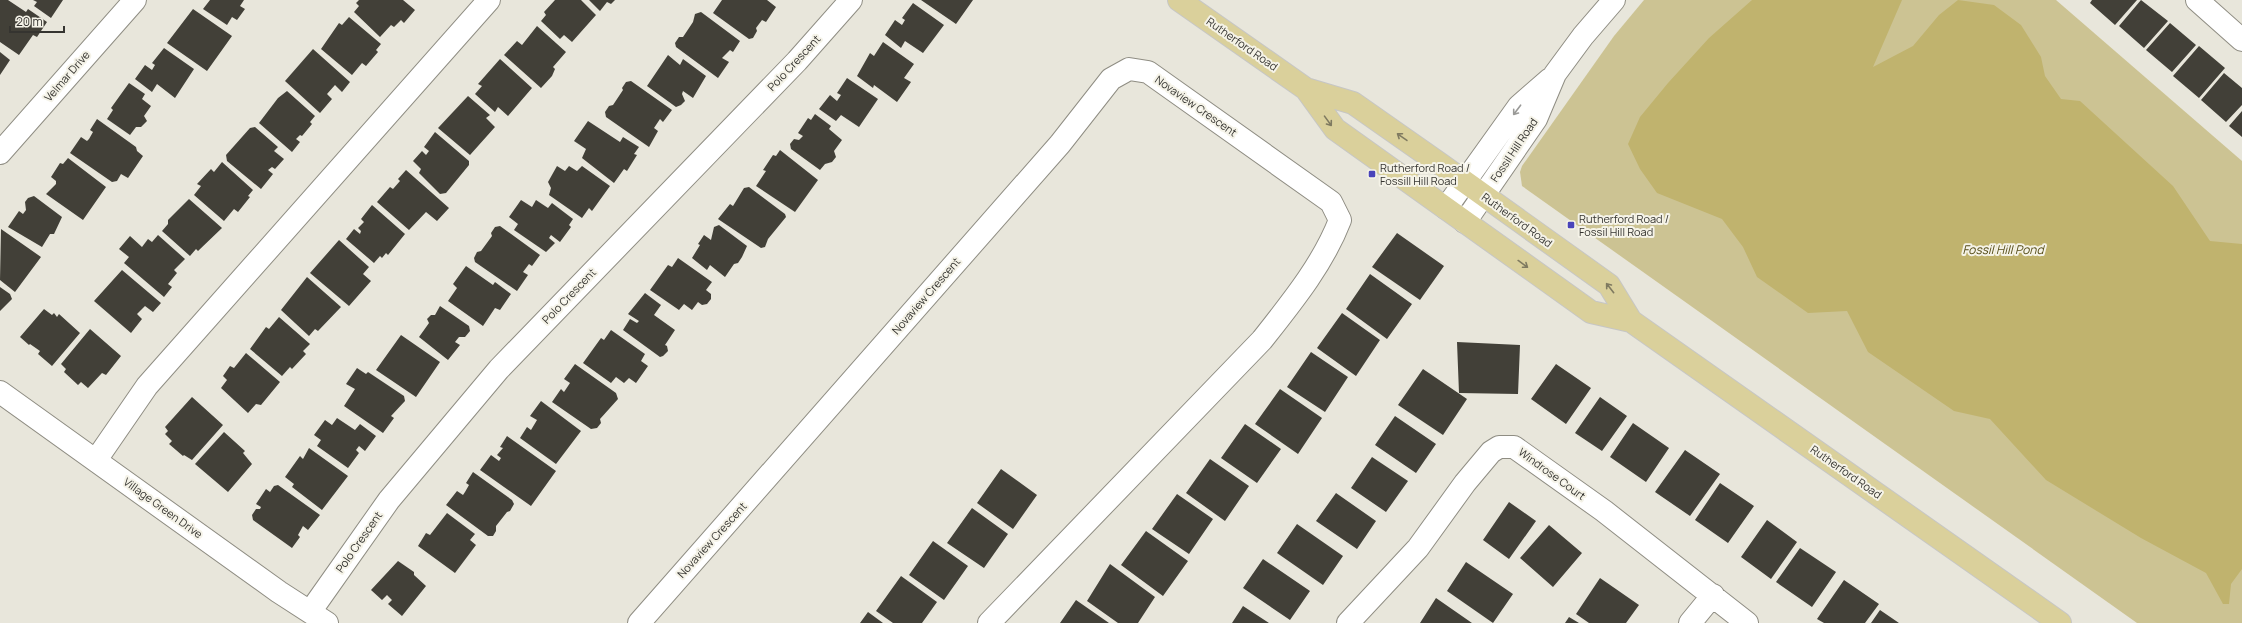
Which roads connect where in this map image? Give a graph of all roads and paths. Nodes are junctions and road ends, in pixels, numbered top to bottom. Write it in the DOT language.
graph roads {
  1 [pos="135,0"];
  2 [pos="489,0"];
  3 [pos="851,0"];
  4 [pos="1179,0"];
  5 [pos="1614,0"];
  6 [pos="2197,0"];
  7 [pos="2242,40"];
  8 [pos="1555,74"];
  9 [pos="1306,89"];
  10 [pos="0,153"];
  11 [pos="1464,182"];
  12 [pos="1483,195"];
  13 [pos="1446,208"];
  14 [pos="1465,222"];
  15 [pos="1631,321"];
  16 [pos="0,392"];
  17 [pos="96,460"];
  18 [pos="1713,596"];
  19 [pos="318,617"];
  20 [pos="639,623"];
  21 [pos="989,623"];
  22 [pos="1348,623"];
  23 [pos="1690,623"];
  24 [pos="1747,623"];
  25 [pos="2060,623"];
  1 -- 10 [label="street, Velmar Drive"];
  2 -- 17 [label="street"];
  3 -- 19 [label="street, Polo Crescent"];
  4 -- 9 [label="main road, Rutherford Road"];
  5 -- 8 [label="street, Fossil Hill Road"];
  6 -- 7 [label="street"];
  8 -- 11 [label="street, Fossil Hill Road, one-way"];
  8 -- 12 [label="street, Fossil Hill Road"];
  11 -- 9 [label="main road, Rutherford Road, one-way"];
  9 -- 13 [label="main road, Rutherford Road, one-way"];
  11 -- 12 [label="main road, Rutherford Road"];
  11 -- 13 [label="street, Fossil Hill Road"];
  12 -- 14 [label="street, Fossil Hill Road"];
  15 -- 12 [label="main road, Rutherford Road, one-way"];
  13 -- 14 [label="main road, Rutherford Road"];
  14 -- 15 [label="main road, Rutherford Road, one-way"];
  15 -- 25 [label="main road, Rutherford Road"];
  16 -- 17 [label="street, Village Green Drive"];
  17 -- 19 [label="street, Village Green Drive"];
  18 -- 22 [label="street, Windrose Court"];
  18 -- 23 [label="street"];
  18 -- 24 [label="street, Windrose Court"];
  20 -- 21 [label="street, Novaview Crescent"];
}
